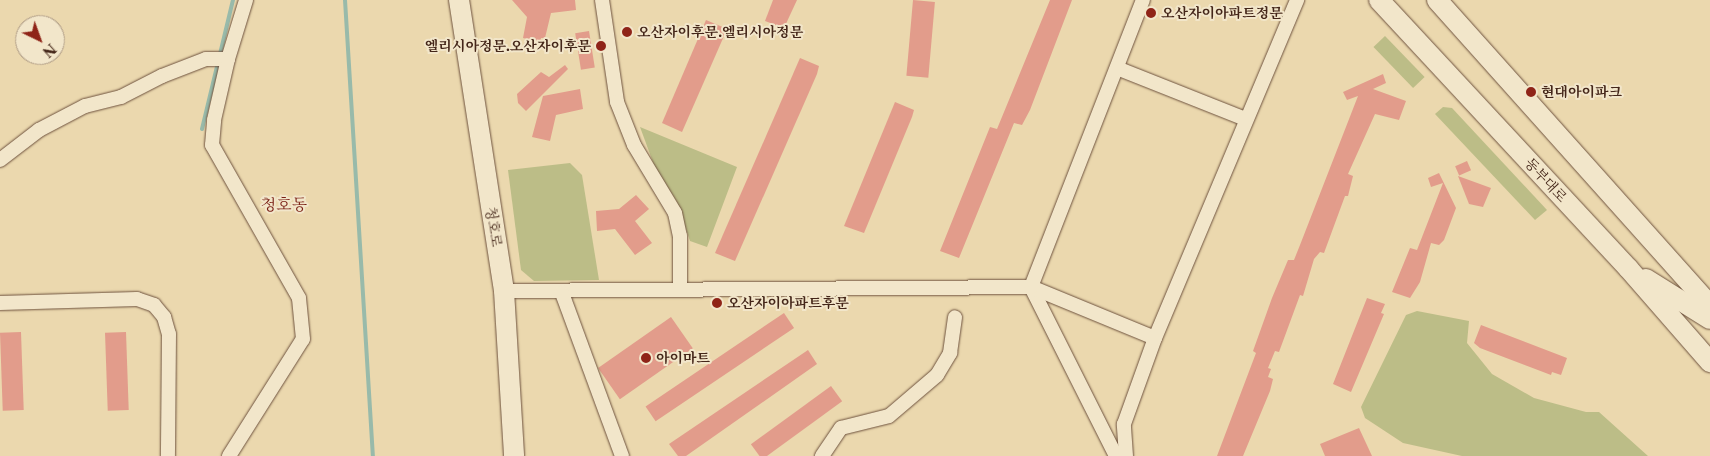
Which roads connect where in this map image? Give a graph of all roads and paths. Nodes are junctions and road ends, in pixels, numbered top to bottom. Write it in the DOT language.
graph roads {
  1 [pos="246,0"];
  2 [pos="459,0"];
  3 [pos="602,0"];
  4 [pos="1143,0"];
  5 [pos="1297,0"];
  6 [pos="1378,0"];
  7 [pos="1437,0"];
  8 [pos="227,59"];
  9 [pos="1116,68"];
  10 [pos="1245,119"];
  11 [pos="0,160"];
  12 [pos="1628,268"];
  13 [pos="1031,287"];
  14 [pos="680,288"];
  15 [pos="504,291"];
  16 [pos="562,293"];
  17 [pos="0,303"];
  18 [pos="1710,304"];
  19 [pos="956,317"];
  20 [pos="1710,319"];
  21 [pos="1155,338"];
  22 [pos="1710,362"];
  23 [pos="1124,424"];
  24 [pos="1102,430"];
  25 [pos="168,456"];
  26 [pos="229,456"];
  27 [pos="514,456"];
  28 [pos="622,456"];
  29 [pos="822,456"];
  30 [pos="1116,456"];
  31 [pos="1126,456"];
  1 -- 8 [label="street"];
  2 -- 15 [label="main road, 청호로"];
  3 -- 14 [label="street"];
  4 -- 9 [label="street"];
  5 -- 10 [label="street"];
  6 -- 12 [label="main road, 동부대로"];
  7 -- 18 [label="main road"];
  8 -- 11 [label="street"];
  8 -- 26 [label="street"];
  9 -- 10 [label="street"];
  9 -- 13 [label="street"];
  10 -- 21 [label="street"];
  12 -- 20 [label="main road"];
  12 -- 22 [label="main road, 동부대로"];
  13 -- 14 [label="street"];
  13 -- 21 [label="street"];
  13 -- 24 [label="street"];
  14 -- 16 [label="street"];
  15 -- 16 [label="street"];
  15 -- 27 [label="main road, 청호로"];
  16 -- 28 [label="street"];
  17 -- 25 [label="street"];
  19 -- 29 [label="street"];
  21 -- 23 [label="street"];
  23 -- 24 [label="street"];
  23 -- 31 [label="street"];
  24 -- 30 [label="street"];
}
